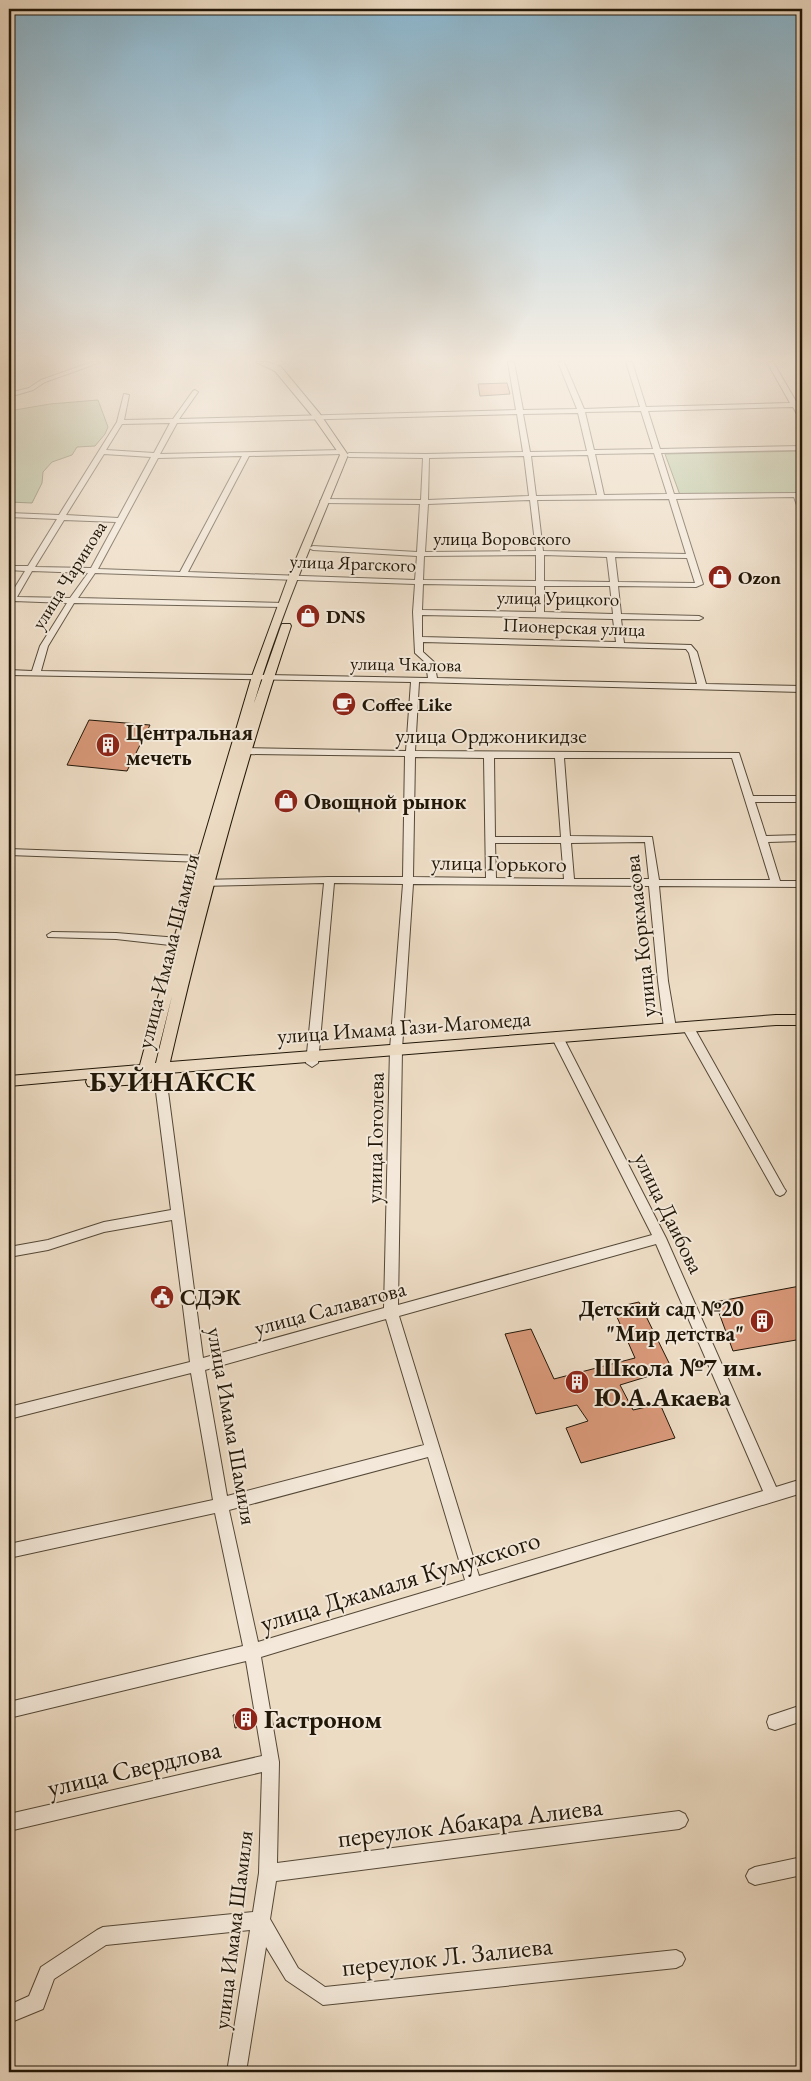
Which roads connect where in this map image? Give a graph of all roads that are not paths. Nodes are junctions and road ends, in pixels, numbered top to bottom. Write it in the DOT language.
graph roads {
  1 [pos="98,459"];
  2 [pos="155,459"];
  3 [pos="245,459"];
  4 [pos="342,459"];
  5 [pos="426,459"];
  6 [pos="528,459"];
  7 [pos="591,459"];
  8 [pos="660,459"];
  9 [pos="800,495"];
  10 [pos="601,497"];
  11 [pos="672,497"];
  12 [pos="533,498"];
  13 [pos="327,501"];
  14 [pos="426,502"];
  15 [pos="802,508"];
  16 [pos="9,515"];
  17 [pos="63,517"];
  18 [pos="122,520"];
  19 [pos="313,548"];
  20 [pos="540,553"];
  21 [pos="421,554"];
  22 [pos="611,555"];
  23 [pos="691,556"];
  24 [pos="9,568"];
  25 [pos="30,569"];
  26 [pos="93,571"];
  27 [pos="183,573"];
  28 [pos="298,577"];
  29 [pos="420,582"];
  30 [pos="539,583"];
  31 [pos="614,584"];
  32 [pos="10,600"];
  33 [pos="71,602"];
  34 [pos="283,605"];
  35 [pos="417,612"];
  36 [pos="540,614"];
  37 [pos="617,615"];
  38 [pos="699,618"];
  39 [pos="418,639"];
  40 [pos="620,644"];
  41 [pos="9,672"];
  42 [pos="36,673"];
  43 [pos="263,677"];
  44 [pos="416,680"];
  45 [pos="433,681"];
  46 [pos="702,686"];
  47 [pos="802,689"];
  48 [pos="246,751"];
  49 [pos="410,754"];
  50 [pos="559,754"];
  51 [pos="489,755"];
  52 [pos="750,799"];
  53 [pos="802,799"];
  54 [pos="802,838"];
  55 [pos="649,839"];
  56 [pos="761,839"];
  57 [pos="492,840"];
  58 [pos="567,840"];
  59 [pos="9,852"];
  60 [pos="203,859"];
  61 [pos="329,880"];
  62 [pos="408,881"];
  63 [pos="208,882"];
  64 [pos="492,882"];
  65 [pos="196,883"];
  66 [pos="569,883"];
  67 [pos="656,884"];
  68 [pos="776,884"];
  69 [pos="802,884"];
  70 [pos="52,935"];
  71 [pos="179,942"];
  72 [pos="802,1020"];
  73 [pos="670,1028"];
  74 [pos="802,1028"];
  75 [pos="690,1030"];
  76 [pos="559,1040"];
  77 [pos="396,1052"];
  78 [pos="312,1059"];
  79 [pos="153,1073"];
  80 [pos="9,1081"];
  81 [pos="9,1088"];
  82 [pos="780,1191"];
  83 [pos="177,1214"];
  84 [pos="660,1238"];
  85 [pos="9,1252"];
  86 [pos="392,1313"];
  87 [pos="197,1366"];
  88 [pos="9,1413"];
  89 [pos="433,1449"];
  90 [pos="802,1486"];
  91 [pos="772,1495"];
  92 [pos="221,1505"];
  93 [pos="9,1551"];
  94 [pos="474,1585"];
  95 [pos="252,1652"];
  96 [pos="9,1710"];
  97 [pos="802,1713"];
  98 [pos="775,1722"];
  99 [pos="271,1762"];
  100 [pos="680,1820"];
  101 [pos="9,1823"];
  102 [pos="802,1866"];
  103 [pos="268,1873"];
  104 [pos="754,1876"];
  105 [pos="260,1920"];
  106 [pos="676,1959"];
  107 [pos="9,2014"];
  108 [pos="237,2072"];
  1 -- 17 [label="street"];
  2 -- 18 [label="street, улица Чаринова"];
  3 -- 27 [label="street"];
  4 -- 13 [label="main road, улица Имама Шамиля"];
  5 -- 14 [label="street"];
  6 -- 12 [label="street"];
  7 -- 10 [label="street"];
  8 -- 11 [label="street"];
  9 -- 11 [label="street"];
  9 -- 15 [label="street"];
  10 -- 11 [label="street"];
  10 -- 12 [label="street"];
  11 -- 23 [label="street"];
  12 -- 14 [label="street"];
  12 -- 20 [label="street"];
  13 -- 14 [label="street"];
  13 -- 19 [label="main road, улица Имама Шамиля"];
  13 -- 28 [label="main road, улица Имама Шамиля"];
  14 -- 21 [label="street"];
  16 -- 17 [label="street"];
  17 -- 18 [label="street"];
  17 -- 25 [label="street"];
  18 -- 26 [label="street, улица Чаринова"];
  19 -- 21 [label="street, улица Воровского"];
  19 -- 28 [label="main road, улица Имама Шамиля"];
  20 -- 21 [label="street, улица Воровского"];
  20 -- 22 [label="street, улица Воровского"];
  20 -- 30 [label="street"];
  21 -- 29 [label="street"];
  22 -- 23 [label="street, улица Воровского"];
  22 -- 31 [label="street"];
  23 -- 31 [label="street, улица Ярагского"];
  24 -- 25 [label="street, улица Ярагского"];
  25 -- 26 [label="street, улица Ярагского"];
  25 -- 32 [label="street"];
  26 -- 27 [label="street, улица Ярагского"];
  26 -- 33 [label="street, улица Чаринова"];
  27 -- 28 [label="street, улица Ярагского"];
  28 -- 29 [label="street, улица Ярагского"];
  28 -- 34 [label="main road, улица Имама Шамиля"];
  28 -- 43 [label="main road, улица Имама Шамиля"];
  29 -- 30 [label="street, улица Ярагского"];
  29 -- 35 [label="street"];
  30 -- 31 [label="street, улица Ярагского"];
  30 -- 36 [label="street"];
  31 -- 37 [label="street"];
  32 -- 33 [label="street"];
  33 -- 34 [label="street"];
  33 -- 42 [label="street, улица Чаринова"];
  34 -- 43 [label="main road, улица Имама Шамиля"];
  35 -- 36 [label="street, улица Урицкого"];
  35 -- 39 [label="street"];
  36 -- 37 [label="street, улица Урицкого"];
  37 -- 38 [label="street, улица Урицкого"];
  37 -- 40 [label="street"];
  39 -- 40 [label="street, Пионерская улица"];
  39 -- 45 [label="street"];
  40 -- 46 [label="street, Пионерская улица"];
  41 -- 42 [label="street, улица Чкалова"];
  42 -- 43 [label="street, улица Чкалова"];
  43 -- 44 [label="street, улица Чкалова"];
  43 -- 48 [label="main road, улица Имама Шамиля"];
  43 -- 60 [label="main road, улица Имама Шамиля"];
  44 -- 45 [label="street, улица Чкалова"];
  44 -- 49 [label="street, улица Гоголева"];
  45 -- 46 [label="street, улица Чкалова"];
  46 -- 47 [label="street, улица Чкалова"];
  48 -- 49 [label="street, улица Орджоникидзе"];
  48 -- 63 [label="main road, улица Имама Шамиля"];
  49 -- 51 [label="street, улица Орджоникидзе"];
  49 -- 62 [label="street, улица Гоголева"];
  50 -- 51 [label="street, улица Орджоникидзе"];
  50 -- 52 [label="street, улица Орджоникидзе"];
  50 -- 58 [label="street"];
  51 -- 57 [label="street"];
  52 -- 53 [label="street"];
  52 -- 56 [label="street"];
  54 -- 56 [label="street"];
  55 -- 58 [label="street"];
  55 -- 67 [label="street, улица Коркмасова"];
  56 -- 68 [label="street"];
  57 -- 58 [label="street"];
  57 -- 64 [label="street"];
  58 -- 66 [label="street"];
  59 -- 60 [label="street"];
  60 -- 65 [label="main road, улица Имама Шамиля"];
  61 -- 62 [label="street, улица Горького"];
  61 -- 63 [label="street, улица Горького"];
  61 -- 78 [label="street"];
  62 -- 64 [label="street, улица Горького"];
  62 -- 77 [label="street, улица Гоголева"];
  63 -- 65 [label="street, улица Горького"];
  63 -- 79 [label="main road, улица Имама Шамиля"];
  64 -- 66 [label="street, улица Горького"];
  65 -- 71 [label="main road, улица Имама Шамиля"];
  66 -- 67 [label="street, улица Горького"];
  67 -- 68 [label="street, улица Горького"];
  67 -- 73 [label="street, улица Коркмасова"];
  68 -- 69 [label="street, улица Горького"];
  70 -- 71 [label="street"];
  71 -- 79 [label="main road, улица Имама Шамиля"];
  72 -- 75 [label="main road, улица Имама Гази-Магомеда"];
  73 -- 75 [label="main road, улица Имама Гази-Магомеда"];
  73 -- 76 [label="main road, улица Имама Гази-Магомеда"];
  74 -- 75 [label="main road"];
  75 -- 76 [label="main road"];
  75 -- 82 [label="street"];
  76 -- 77 [label="main road"];
  76 -- 84 [label="street, улица Даибова"];
  77 -- 78 [label="main road"];
  77 -- 86 [label="street, улица Гоголева"];
  78 -- 79 [label="main road"];
  79 -- 80 [label="main road"];
  79 -- 81 [label="main road"];
  79 -- 83 [label="street, улица Имама Шамиля"];
  83 -- 85 [label="street"];
  83 -- 87 [label="street, улица Имама Шамиля"];
  84 -- 86 [label="street, улица Салаватова"];
  84 -- 91 [label="street, улица Даибова"];
  86 -- 87 [label="street, улица Салаватова"];
  86 -- 89 [label="street, улица Гоголева"];
  87 -- 88 [label="street, улица Салаватова"];
  87 -- 92 [label="street, улица Имама Шамиля"];
  89 -- 92 [label="street"];
  89 -- 94 [label="street, улица Гоголева"];
  90 -- 91 [label="street, улица Джамаля Кумухского"];
  91 -- 94 [label="street, улица Джамаля Кумухского"];
  92 -- 93 [label="street"];
  92 -- 95 [label="street, улица Имама Шамиля"];
  94 -- 95 [label="street, улица Джамаля Кумухского"];
  95 -- 96 [label="street, улица Джамаля Кумухского"];
  95 -- 99 [label="street, улица Имама Шамиля"];
  97 -- 98 [label="street"];
  99 -- 101 [label="street, улица Свердлова"];
  99 -- 103 [label="street, улица Имама Шамиля"];
  100 -- 103 [label="street, переулок Абакара Алиева"];
  102 -- 104 [label="street"];
  103 -- 105 [label="street, улица Имама Шамиля"];
  105 -- 106 [label="street, переулок Л. Залиева"];
  105 -- 107 [label="street"];
  105 -- 108 [label="street, улица Имама Шамиля"];
}
